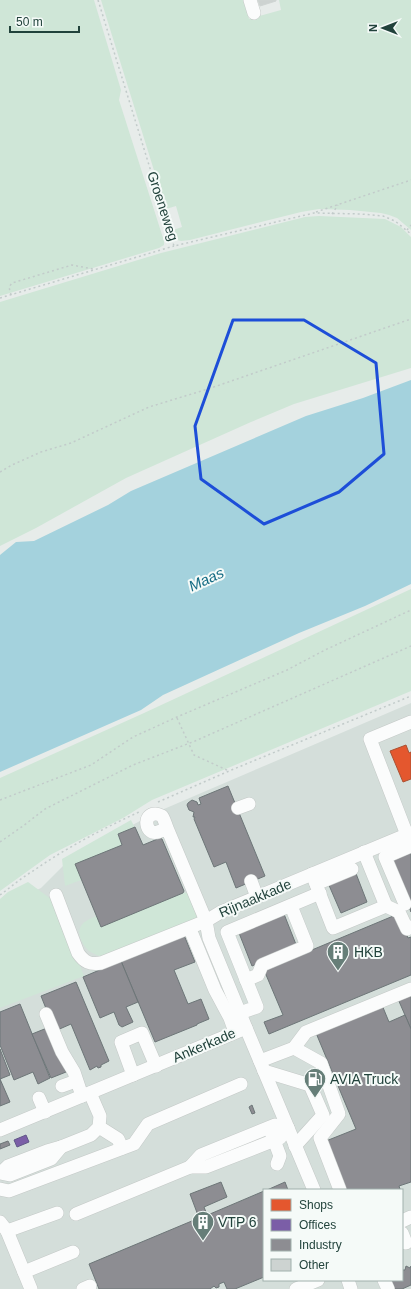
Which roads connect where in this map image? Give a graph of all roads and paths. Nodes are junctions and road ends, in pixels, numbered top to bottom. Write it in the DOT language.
graph roads {
  1 [pos="98,0"];
  2 [pos="411,180"];
  3 [pos="338,205"];
  4 [pos="314,213"];
  5 [pos="332,214"];
  6 [pos="411,225"];
  7 [pos="407,230"];
  8 [pos="411,234"];
  9 [pos="174,246"];
  10 [pos="95,270"];
  11 [pos="11,295"];
  12 [pos="0,298"];
  13 [pos="411,319"];
  14 [pos="0,472"];
  15 [pos="411,610"];
  16 [pos="411,646"];
  17 [pos="411,696"];
  18 [pos="177,717"];
  19 [pos="411,722"];
  20 [pos="188,743"];
  21 [pos="229,771"];
  22 [pos="0,800"];
  23 [pos="156,803"];
  24 [pos="142,810"];
  25 [pos="167,828"];
  26 [pos="410,838"];
  27 [pos="0,842"];
  28 [pos="364,852"];
  29 [pos="352,869"];
  30 [pos="251,881"];
  31 [pos="316,884"];
  32 [pos="273,890"];
  33 [pos="0,895"];
  34 [pos="56,895"];
  35 [pos="257,897"];
  36 [pos="405,904"];
  37 [pos="386,906"];
  38 [pos="286,908"];
  39 [pos="206,921"];
  40 [pos="411,928"];
  41 [pos="192,934"];
  42 [pos="246,980"];
  43 [pos="411,989"];
  44 [pos="240,1013"];
  45 [pos="46,1014"];
  46 [pos="241,1030"];
  47 [pos="294,1048"];
  48 [pos="156,1066"];
  49 [pos="262,1066"];
  50 [pos="133,1075"];
  51 [pos="76,1081"];
  52 [pos="241,1084"];
  53 [pos="62,1086"];
  54 [pos="86,1094"];
  55 [pos="39,1098"];
  56 [pos="45,1112"];
  57 [pos="99,1127"];
  58 [pos="269,1127"];
  59 [pos="288,1128"];
  60 [pos="0,1130"];
  61 [pos="274,1140"];
  62 [pos="295,1146"];
  63 [pos="122,1148"];
  64 [pos="277,1164"];
  65 [pos="190,1167"];
  66 [pos="0,1174"];
  67 [pos="0,1189"];
  68 [pos="314,1189"];
  69 [pos="340,1189"];
  70 [pos="57,1213"];
  71 [pos="76,1214"];
  72 [pos="4,1226"];
  73 [pos="73,1252"];
  74 [pos="24,1272"];
  75 [pos="316,1281"];
  76 [pos="31,1289"];
  77 [pos="296,1289"];
  1 -- 9 [label="path, Groeneweg"];
  2 -- 3 [label="path"];
  3 -- 4 [label="path"];
  3 -- 5 [label="path"];
  4 -- 5 [label="path, Groeneweg"];
  4 -- 9 [label="path, Groeneweg"];
  5 -- 7 [label="path, Groeneweg"];
  6 -- 7 [label="path"];
  7 -- 8 [label="path, Groeneweg"];
  9 -- 10 [label="path"];
  10 -- 11 [label="path"];
  10 -- 11 [label="path"];
  11 -- 12 [label="path"];
  13 -- 14 [label="path"];
  15 -- 18 [label="path"];
  16 -- 20 [label="path"];
  17 -- 21 [label="path"];
  18 -- 20 [label="path"];
  18 -- 22 [label="path"];
  19 -- 26 [label="street"];
  20 -- 21 [label="path"];
  20 -- 27 [label="path"];
  21 -- 23 [label="path"];
  24 -- 33 [label="path"];
  25 -- 39 [label="street"];
  26 -- 28 [label="street, Rijnaakkade"];
  26 -- 36 [label="street"];
  28 -- 31 [label="street, Rijnaakkade"];
  28 -- 37 [label="street"];
  29 -- 31 [label="street"];
  30 -- 35 [label="street"];
  31 -- 32 [label="street, Rijnaakkade"];
  31 -- 37 [label="street"];
  31 -- 38 [label="street"];
  32 -- 35 [label="street, Rijnaakkade"];
  32 -- 38 [label="street"];
  34 -- 39 [label="street"];
  35 -- 39 [label="street, Rijnaakkade"];
  37 -- 40 [label="street"];
  38 -- 42 [label="street"];
  38 -- 42 [label="street"];
  39 -- 44 [label="street, Rijnaakkade"];
  41 -- 46 [label="street"];
  42 -- 44 [label="street"];
  43 -- 47 [label="street"];
  44 -- 46 [label="street, Rijnaakkade"];
  45 -- 51 [label="street"];
  46 -- 48 [label="street, Ankerkade"];
  46 -- 49 [label="street, Ankerkade"];
  47 -- 49 [label="street"];
  47 -- 69 [label="street"];
  48 -- 50 [label="street, Ankerkade"];
  48 -- 50 [label="street"];
  49 -- 59 [label="street, Ankerkade"];
  49 -- 62 [label="street"];
  50 -- 54 [label="street, Ankerkade"];
  51 -- 53 [label="street"];
  51 -- 54 [label="street"];
  52 -- 63 [label="street"];
  54 -- 56 [label="street, Ankerkade"];
  54 -- 57 [label="street"];
  55 -- 56 [label="street"];
  56 -- 60 [label="street, Ankerkade"];
  57 -- 63 [label="street"];
  57 -- 66 [label="street"];
  58 -- 59 [label="street"];
  58 -- 61 [label="street"];
  58 -- 65 [label="street"];
  59 -- 61 [label="street"];
  59 -- 62 [label="street, Ankerkade"];
  61 -- 64 [label="street"];
  61 -- 65 [label="street"];
  62 -- 68 [label="street, Ankerkade"];
  63 -- 67 [label="street"];
  65 -- 71 [label="street"];
  70 -- 72 [label="street"];
  72 -- 74 [label="street"];
  73 -- 74 [label="street"];
  74 -- 76 [label="street"];
  75 -- 77 [label="street"];
}
